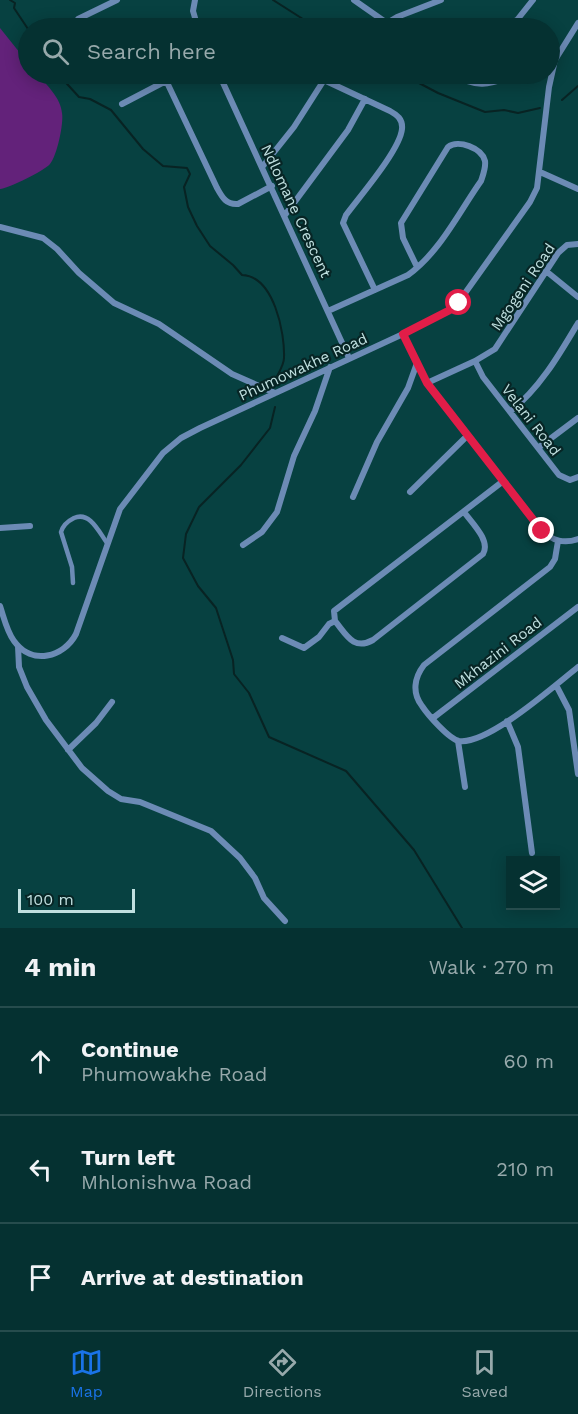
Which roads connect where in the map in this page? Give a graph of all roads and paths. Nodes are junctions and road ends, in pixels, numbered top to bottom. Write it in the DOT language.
graph roads {
  1 [pos="117,0"];
  2 [pos="195,0"];
  3 [pos="354,0"];
  4 [pos="441,0"];
  5 [pos="533,0"];
  6 [pos="80,18"];
  7 [pos="196,18"];
  8 [pos="380,18"];
  9 [pos="396,18"];
  10 [pos="519,18"];
  11 [pos="578,23"];
  12 [pos="560,49"];
  13 [pos="160,84"];
  14 [pos="167,84"];
  15 [pos="224,84"];
  16 [pos="321,84"];
  17 [pos="333,84"];
  18 [pos="549,84"];
  19 [pos="365,99"];
  20 [pos="122,104"];
  21 [pos="262,166"];
  22 [pos="540,172"];
  23 [pos="272,186"];
  24 [pos="578,189"];
  25 [pos="285,215"];
  26 [pos="0,227"];
  27 [pos="578,244"];
  28 [pos="417,267"];
  29 [pos="546,272"];
  30 [pos="375,290"];
  31 [pos="578,297"];
  32 [pos="328,311"];
  33 [pos="578,323"];
  34 [pos="403,334"];
  35 [pos="349,358"];
  36 [pos="475,361"];
  37 [pos="417,363"];
  38 [pos="330,367"];
  39 [pos="427,383"];
  40 [pos="275,393"];
  41 [pos="510,412"];
  42 [pos="578,418"];
  43 [pos="467,436"];
  44 [pos="538,448"];
  45 [pos="578,477"];
  46 [pos="502,482"];
  47 [pos="410,492"];
  48 [pos="353,497"];
  49 [pos="464,512"];
  50 [pos="30,526"];
  51 [pos="0,528"];
  52 [pos="578,539"];
  53 [pos="558,541"];
  54 [pos="107,543"];
  55 [pos="243,545"];
  56 [pos="73,583"];
  57 [pos="0,606"];
  58 [pos="578,607"];
  59 [pos="334,621"];
  60 [pos="282,638"];
  61 [pos="18,646"];
  62 [pos="578,667"];
  63 [pos="556,685"];
  64 [pos="112,702"];
  65 [pos="433,718"];
  66 [pos="507,721"];
  67 [pos="458,741"];
  68 [pos="68,750"];
  69 [pos="578,774"];
  70 [pos="465,787"];
  71 [pos="532,854"];
  72 [pos="285,921"];
  1 -- 6 [label="street"];
  2 -- 7 [label="street"];
  3 -- 8 [label="street"];
  4 -- 9 [label="street"];
  5 -- 10 [label="street"];
  11 -- 12 [label="street, Phumowakhe Road"];
  13 -- 20 [label="street"];
  14 -- 23 [label="street"];
  15 -- 21 [label="street, Ndlomane Crescent"];
  16 -- 21 [label="street"];
  17 -- 19 [label="street"];
  18 -- 22 [label="street, Phumowakhe Road"];
  19 -- 25 [label="street"];
  19 -- 30 [label="street"];
  21 -- 23 [label="street, Ndlomane Crescent"];
  22 -- 24 [label="street"];
  22 -- 34 [label="street, Phumowakhe Road"];
  23 -- 25 [label="street, Ndlomane Crescent"];
  25 -- 32 [label="street, Ndlomane Crescent"];
  26 -- 40 [label="street"];
  27 -- 29 [label="street, Mgogeni Road"];
  28 -- 28 [label="street"];
  28 -- 30 [label="street"];
  29 -- 31 [label="street"];
  29 -- 36 [label="street, Mgogeni Road"];
  30 -- 32 [label="street"];
  32 -- 35 [label="street, Ndlomane Crescent"];
  33 -- 41 [label="street"];
  34 -- 35 [label="street, Phumowakhe Road"];
  34 -- 37 [label="street"];
  35 -- 38 [label="street, Phumowakhe Road"];
  36 -- 39 [label="street, Mgogeni Road"];
  36 -- 41 [label="street, Velani Road"];
  37 -- 39 [label="street"];
  37 -- 48 [label="street"];
  38 -- 40 [label="street, Phumowakhe Road"];
  38 -- 55 [label="street"];
  39 -- 43 [label="street"];
  40 -- 54 [label="street, Phumowakhe Road"];
  41 -- 44 [label="street, Velani Road"];
  42 -- 44 [label="street"];
  43 -- 46 [label="street"];
  43 -- 47 [label="street"];
  44 -- 45 [label="street, Velani Road"];
  46 -- 49 [label="street"];
  46 -- 53 [label="street"];
  49 -- 59 [label="street"];
  49 -- 59 [label="street"];
  50 -- 51 [label="street"];
  52 -- 53 [label="street"];
  53 -- 65 [label="street"];
  54 -- 56 [label="lane"];
  54 -- 61 [label="street, Phumowakhe Road"];
  57 -- 61 [label="street"];
  58 -- 65 [label="street, Mkhazini Road"];
  59 -- 60 [label="street"];
  61 -- 68 [label="street"];
  62 -- 63 [label="street"];
  63 -- 66 [label="street"];
  63 -- 69 [label="street"];
  64 -- 68 [label="street"];
  65 -- 67 [label="street"];
  66 -- 67 [label="street"];
  66 -- 71 [label="street"];
  67 -- 70 [label="street"];
  68 -- 72 [label="street"];
}
